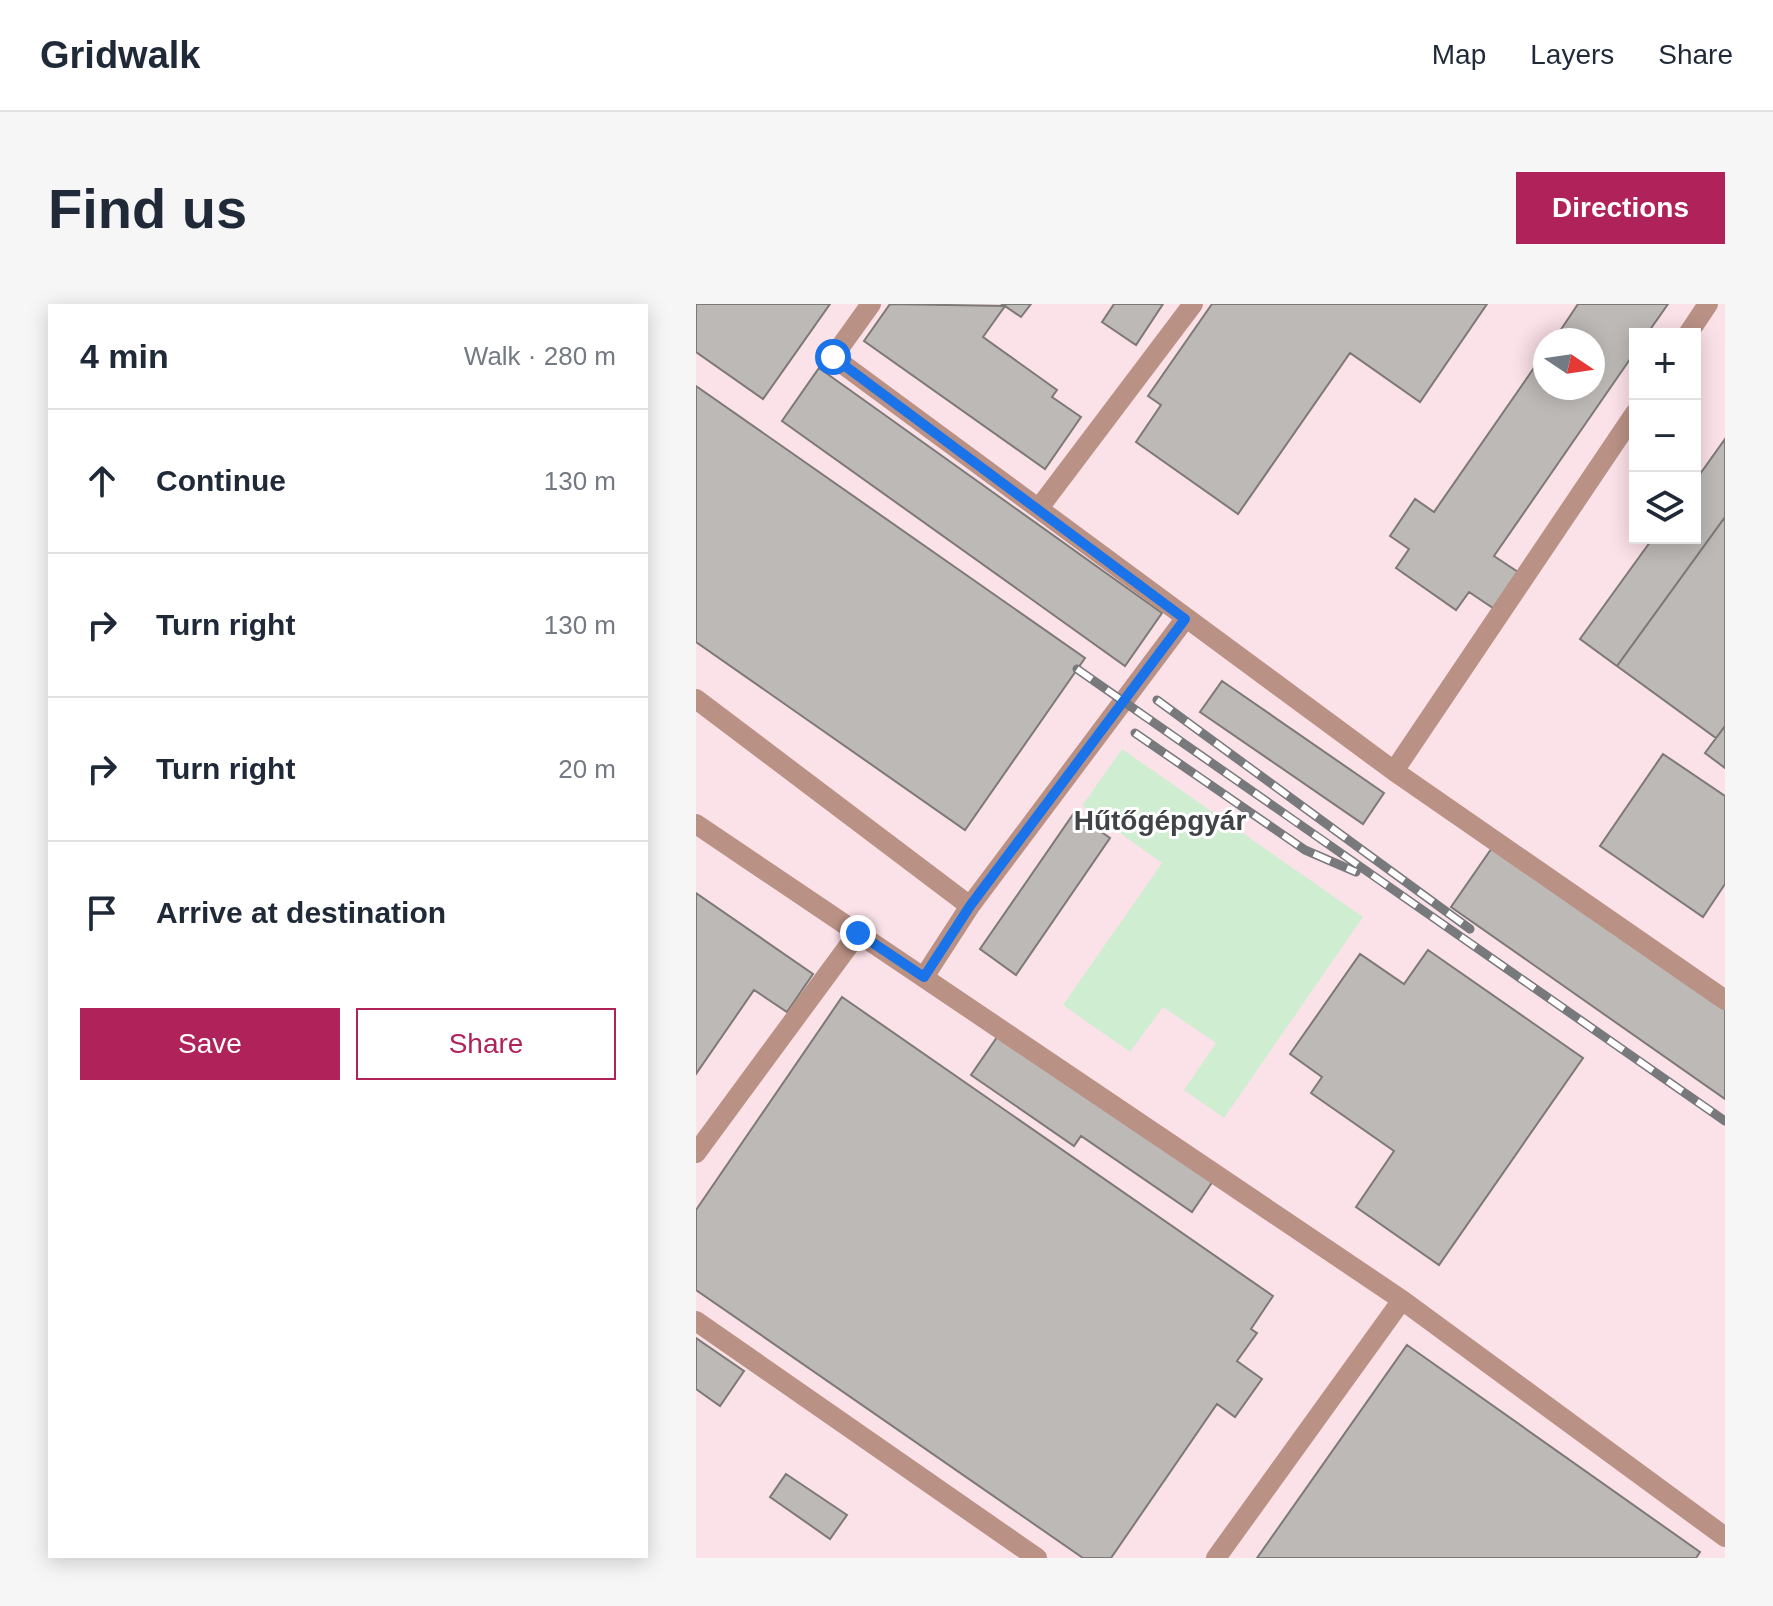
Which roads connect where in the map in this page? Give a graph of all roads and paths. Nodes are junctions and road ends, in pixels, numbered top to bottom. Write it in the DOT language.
graph roads {
  1 [pos="871,304"];
  2 [pos="1193,304"];
  3 [pos="1708,304"];
  4 [pos="1692,328"];
  5 [pos="1629,422"];
  6 [pos="1039,508"];
  7 [pos="1185,619"];
  8 [pos="696,699"];
  9 [pos="1394,771"];
  10 [pos="696,824"];
  11 [pos="970,906"];
  12 [pos="858,933"];
  13 [pos="924,977"];
  14 [pos="1725,1000"];
  15 [pos="696,1153"];
  16 [pos="1402,1300"];
  17 [pos="696,1321"];
  18 [pos="1725,1537"];
  19 [pos="1037,1558"];
  20 [pos="1216,1558"];
  1 -- 6 [label="lane"];
  2 -- 6 [label="lane"];
  3 -- 4 [label="lane"];
  5 -- 9 [label="lane"];
  6 -- 7 [label="lane"];
  7 -- 9 [label="lane"];
  7 -- 11 [label="lane"];
  8 -- 11 [label="lane"];
  9 -- 14 [label="lane"];
  10 -- 12 [label="lane"];
  11 -- 13 [label="lane"];
  12 -- 13 [label="lane"];
  12 -- 15 [label="lane"];
  13 -- 16 [label="lane"];
  16 -- 18 [label="lane"];
  16 -- 20 [label="lane"];
  17 -- 19 [label="lane"];
}
